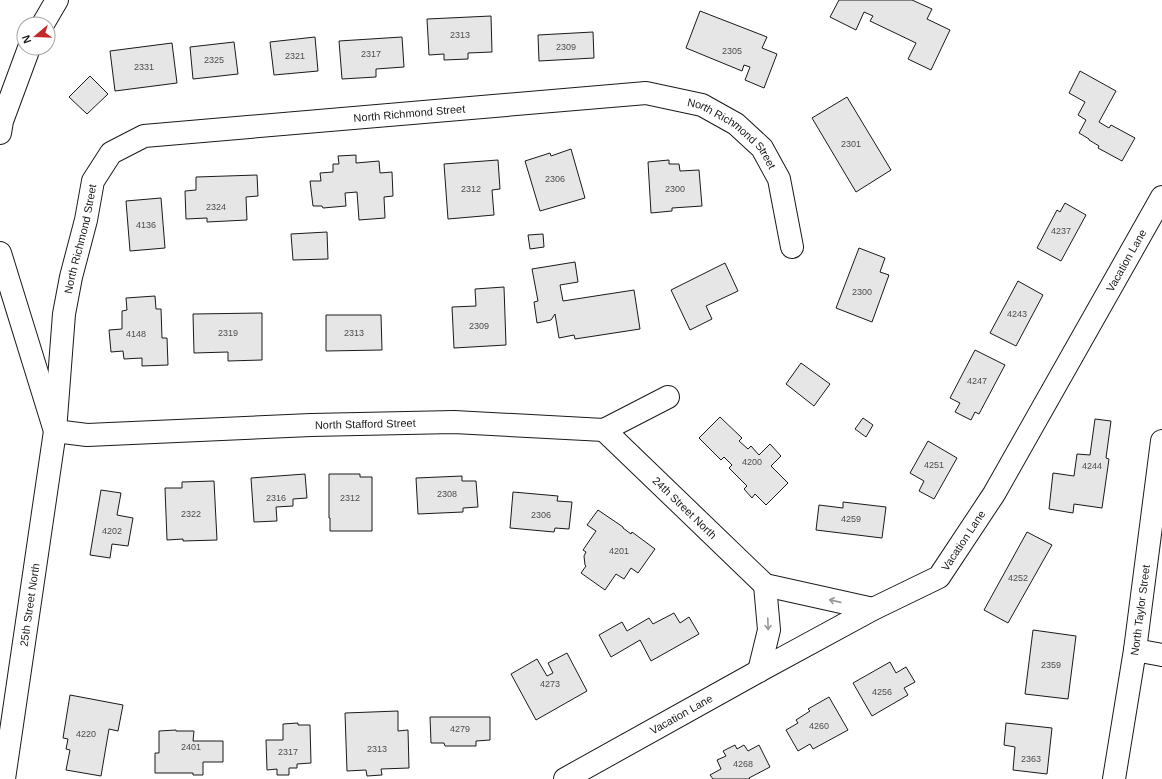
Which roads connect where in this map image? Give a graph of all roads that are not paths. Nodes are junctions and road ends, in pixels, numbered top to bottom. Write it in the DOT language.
graph roads {
  1 [pos="57,0"];
  2 [pos="48,16"];
  3 [pos="27,56"];
  4 [pos="1,125"];
  5 [pos="1162,196"];
  6 [pos="792,247"];
  7 [pos="0,253"];
  8 [pos="64,314"];
  9 [pos="668,397"];
  10 [pos="604,430"];
  11 [pos="55,431"];
  12 [pos="1162,441"];
  13 [pos="766,585"];
  14 [pos="873,609"];
  15 [pos="1135,650"];
  16 [pos="1162,655"];
  17 [pos="759,671"];
  18 [pos="4,779"];
  19 [pos="566,779"];
  20 [pos="1114,779"];
  1 -- 2 [label="street"];
  3 -- 4 [label="street"];
  5 -- 14 [label="street, Vacation Lane"];
  6 -- 8 [label="street, North Richmond Street"];
  7 -- 11 [label="street, 25th Street North"];
  8 -- 11 [label="street, 25th Street North"];
  9 -- 10 [label="street"];
  10 -- 11 [label="street, North Stafford Street"];
  10 -- 13 [label="street, 24th Street North"];
  11 -- 18 [label="street, 25th Street North"];
  12 -- 15 [label="street, North Taylor Street"];
  14 -- 13 [label="street, one-way"];
  13 -- 17 [label="street, one-way"];
  14 -- 17 [label="street, Vacation Lane"];
  15 -- 16 [label="street"];
  15 -- 20 [label="street, North Taylor Street"];
  17 -- 19 [label="street, Vacation Lane"];
}
